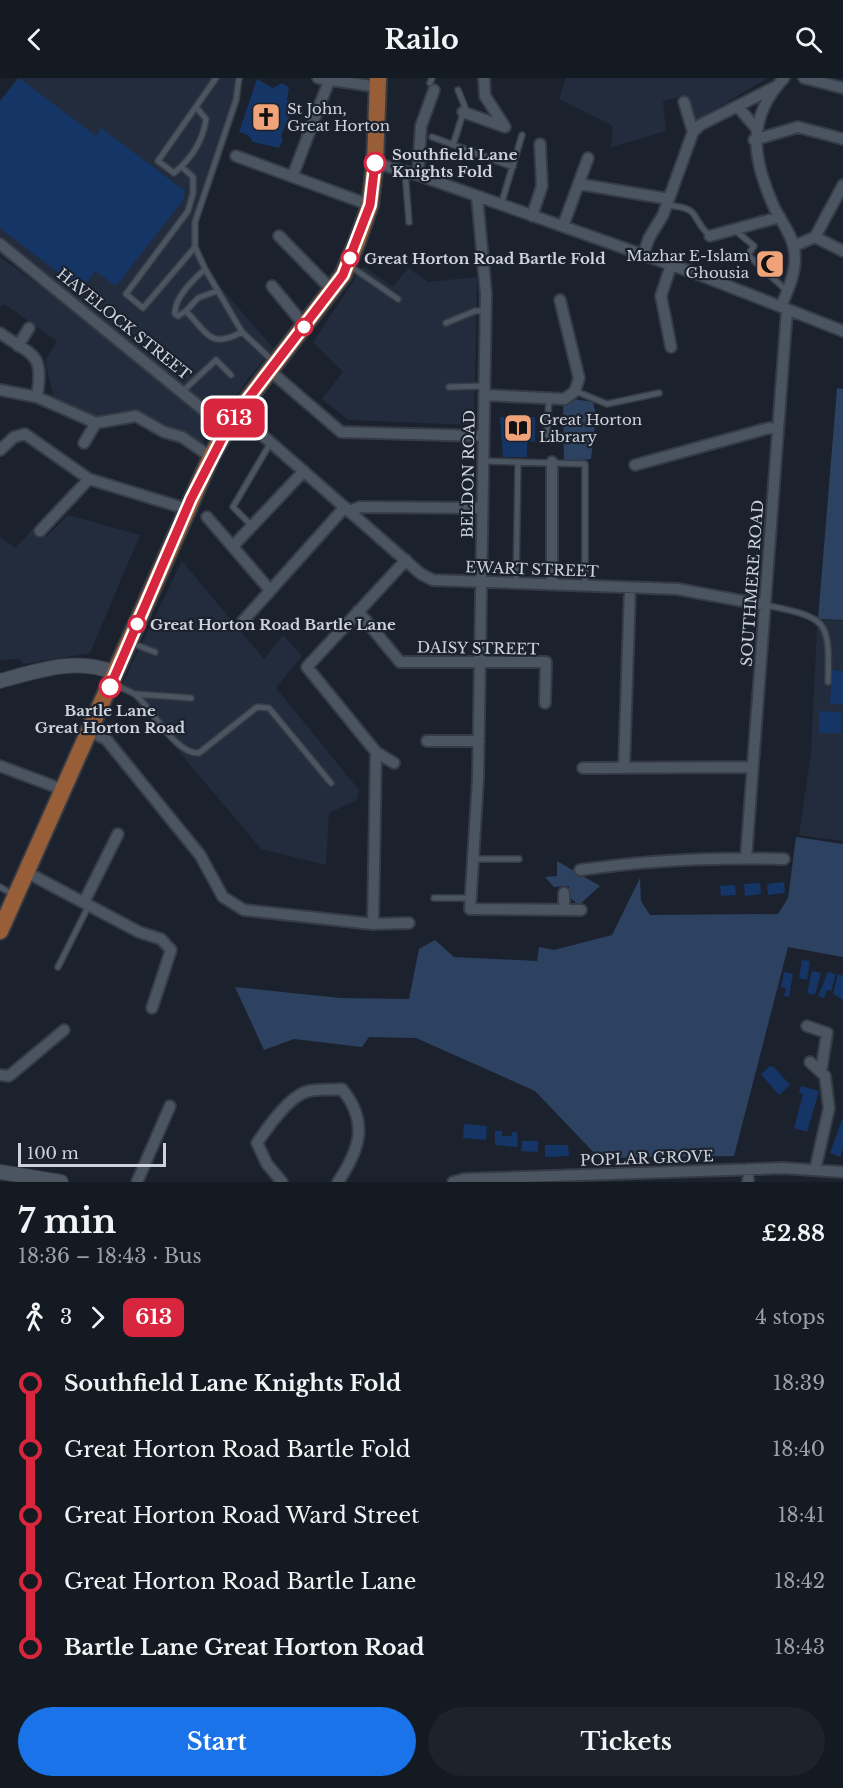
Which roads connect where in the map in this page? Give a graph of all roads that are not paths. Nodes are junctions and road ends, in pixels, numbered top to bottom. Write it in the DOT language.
graph roads {
  1 [pos="216,78"];
  2 [pos="238,78"];
  3 [pos="318,78"];
  4 [pos="484,78"];
  5 [pos="784,78"];
  6 [pos="804,78"];
  7 [pos="329,81"];
  8 [pos="378,83"];
  9 [pos="432,84"];
  10 [pos="840,84"];
  11 [pos="775,87"];
  12 [pos="458,90"];
  13 [pos="684,102"];
  14 [pos="196,107"];
  15 [pos="738,107"];
  16 [pos="463,112"];
  17 [pos="756,128"];
  18 [pos="693,132"];
  19 [pos="522,135"];
  20 [pos="432,137"];
  21 [pos="843,139"];
  22 [pos="754,140"];
  23 [pos="540,144"];
  24 [pos="453,145"];
  25 [pos="236,156"];
  26 [pos="588,158"];
  27 [pos="375,163"];
  28 [pos="182,166"];
  29 [pos="513,167"];
  30 [pos="405,171"];
  31 [pos="293,175"];
  32 [pos="418,175"];
  33 [pos="579,184"];
  34 [pos="843,185"];
  35 [pos="477,196"];
  36 [pos="668,202"];
  37 [pos="370,205"];
  38 [pos="501,205"];
  39 [pos="532,216"];
  40 [pos="780,217"];
  41 [pos="409,222"];
  42 [pos="563,226"];
  43 [pos="734,230"];
  44 [pos="279,236"];
  45 [pos="710,236"];
  46 [pos="815,237"];
  47 [pos="0,244"];
  48 [pos="794,246"];
  49 [pos="195,247"];
  50 [pos="843,251"];
  51 [pos="643,255"];
  52 [pos="347,264"];
  53 [pos="671,265"];
  54 [pos="205,269"];
  55 [pos="272,286"];
  56 [pos="332,290"];
  57 [pos="217,291"];
  58 [pos="787,291"];
  59 [pos="398,299"];
  60 [pos="560,300"];
  61 [pos="784,309"];
  62 [pos="486,310"];
  63 [pos="186,311"];
  64 [pos="446,322"];
  65 [pos="305,326"];
  66 [pos="29,328"];
  67 [pos="843,331"];
  68 [pos="242,332"];
  69 [pos="0,333"];
  70 [pos="18,346"];
  71 [pos="671,347"];
  72 [pos="272,367"];
  73 [pos="231,375"];
  74 [pos="449,387"];
  75 [pos="0,390"];
  76 [pos="183,390"];
  77 [pos="484,391"];
  78 [pos="575,391"];
  79 [pos="659,393"];
  80 [pos="37,397"];
  81 [pos="549,398"];
  82 [pos="237,413"];
  83 [pos="96,423"];
  84 [pos="227,429"];
  85 [pos="778,429"];
  86 [pos="547,435"];
  87 [pos="483,436"];
  88 [pos="271,442"];
  89 [pos="84,443"];
  90 [pos="0,450"];
  91 [pos="212,457"];
  92 [pos="483,461"];
  93 [pos="518,462"];
  94 [pos="552,462"];
  95 [pos="635,465"];
  96 [pos="304,471"];
  97 [pos="89,479"];
  98 [pos="196,508"];
  99 [pos="482,508"];
  100 [pos="347,509"];
  101 [pos="252,526"];
  102 [pos="40,531"];
  103 [pos="234,545"];
  104 [pos="406,560"];
  105 [pos="481,582"];
  106 [pos="516,583"];
  107 [pos="552,584"];
  108 [pos="585,586"];
  109 [pos="630,588"];
  110 [pos="270,590"];
  111 [pos="765,605"];
  112 [pos="358,611"];
  113 [pos="243,621"];
  114 [pos="129,642"];
  115 [pos="155,652"];
  116 [pos="480,661"];
  117 [pos="114,678"];
  118 [pos="0,681"];
  119 [pos="828,682"];
  120 [pos="134,694"];
  121 [pos="190,698"];
  122 [pos="544,703"];
  123 [pos="90,732"];
  124 [pos="427,741"];
  125 [pos="479,741"];
  126 [pos="376,752"];
  127 [pos="394,763"];
  128 [pos="0,766"];
  129 [pos="753,767"];
  130 [pos="583,768"];
  131 [pos="624,768"];
  132 [pos="331,783"];
  133 [pos="64,790"];
  134 [pos="118,834"];
  135 [pos="519,858"];
  136 [pos="746,858"];
  137 [pos="471,859"];
  138 [pos="784,860"];
  139 [pos="580,870"];
  140 [pos="28,873"];
  141 [pos="0,887"];
  142 [pos="564,893"];
  143 [pos="16,896"];
  144 [pos="434,898"];
  145 [pos="470,898"];
  146 [pos="86,904"];
  147 [pos="564,910"];
  148 [pos="581,910"];
  149 [pos="409,922"];
  150 [pos="373,924"];
  151 [pos="0,931"];
  152 [pos="58,967"];
  153 [pos="152,1008"];
  154 [pos="807,1026"];
  155 [pos="64,1030"];
  156 [pos="810,1062"];
  157 [pos="821,1072"];
  158 [pos="0,1075"];
  159 [pos="170,1106"];
  160 [pos="749,1169"];
  161 [pos="814,1170"];
  162 [pos="0,1172"];
  163 [pos="843,1172"];
  164 [pos="599,1178"];
  165 [pos="62,1182"];
  166 [pos="137,1182"];
  167 [pos="282,1182"];
  168 [pos="338,1182"];
  169 [pos="453,1182"];
  170 [pos="748,1182"];
  1 -- 14 [label="lane"];
  2 -- 49 [label="lane"];
  3 -- 7 [label="street"];
  4 -- 16 [label="street"];
  5 -- 11 [label="street"];
  6 -- 10 [label="street"];
  7 -- 8 [label="street"];
  7 -- 31 [label="street"];
  8 -- 27 [label="main road"];
  9 -- 32 [label="street"];
  11 -- 15 [label="street"];
  11 -- 17 [label="street"];
  12 -- 16 [label="lane"];
  13 -- 18 [label="street"];
  14 -- 28 [label="lane"];
  14 -- 28 [label="lane"];
  15 -- 17 [label="street"];
  15 -- 18 [label="street"];
  16 -- 24 [label="lane"];
  17 -- 22 [label="street"];
  18 -- 36 [label="street"];
  19 -- 29 [label="lane"];
  20 -- 24 [label="lane"];
  21 -- 22 [label="street"];
  22 -- 40 [label="street"];
  23 -- 39 [label="street"];
  24 -- 29 [label="lane"];
  25 -- 31 [label="street"];
  26 -- 33 [label="street"];
  27 -- 30 [label="street"];
  27 -- 37 [label="main road"];
  28 -- 49 [label="lane"];
  29 -- 38 [label="lane"];
  30 -- 32 [label="street"];
  30 -- 41 [label="lane"];
  31 -- 37 [label="street"];
  32 -- 35 [label="street"];
  33 -- 36 [label="street"];
  33 -- 42 [label="street"];
  34 -- 46 [label="street"];
  35 -- 38 [label="street"];
  35 -- 62 [label="street, BELDON ROAD"];
  36 -- 45 [label="lane"];
  36 -- 51 [label="street"];
  37 -- 52 [label="main road"];
  38 -- 39 [label="street"];
  39 -- 42 [label="street"];
  40 -- 43 [label="street"];
  40 -- 48 [label="street"];
  42 -- 51 [label="street"];
  43 -- 45 [label="street"];
  43 -- 58 [label="lane"];
  44 -- 56 [label="street"];
  46 -- 48 [label="street"];
  46 -- 50 [label="street"];
  47 -- 76 [label="street, HAVELOCK STREET"];
  48 -- 58 [label="street, SOUTHMERE ROAD"];
  49 -- 54 [label="lane"];
  51 -- 53 [label="street"];
  52 -- 56 [label="main road"];
  52 -- 59 [label="lane"];
  53 -- 61 [label="street"];
  53 -- 71 [label="street"];
  54 -- 57 [label="lane"];
  54 -- 63 [label="lane"];
  55 -- 65 [label="street"];
  56 -- 65 [label="main road"];
  57 -- 63 [label="lane"];
  57 -- 68 [label="lane"];
  58 -- 61 [label="street, SOUTHMERE ROAD"];
  60 -- 78 [label="street"];
  61 -- 67 [label="street"];
  61 -- 85 [label="street, SOUTHMERE ROAD"];
  62 -- 64 [label="lane"];
  62 -- 77 [label="street, BELDON ROAD"];
  63 -- 68 [label="lane"];
  65 -- 72 [label="main road"];
  66 -- 70 [label="street"];
  68 -- 72 [label="lane"];
  69 -- 70 [label="street"];
  70 -- 80 [label="street"];
  72 -- 82 [label="main road"];
  72 -- 87 [label="street"];
  73 -- 76 [label="lane"];
  74 -- 77 [label="lane"];
  75 -- 80 [label="street"];
  76 -- 84 [label="street, HAVELOCK STREET"];
  77 -- 81 [label="street"];
  77 -- 87 [label="street, BELDON ROAD"];
  78 -- 79 [label="lane"];
  78 -- 81 [label="street"];
  80 -- 83 [label="street"];
  81 -- 86 [label="lane"];
  82 -- 84 [label="main road"];
  82 -- 88 [label="street, EWART STREET"];
  83 -- 89 [label="street"];
  83 -- 91 [label="street"];
  84 -- 91 [label="main road"];
  85 -- 95 [label="street"];
  85 -- 111 [label="street, SOUTHMERE ROAD"];
  87 -- 92 [label="street, BELDON ROAD"];
  88 -- 96 [label="street, EWART STREET"];
  88 -- 101 [label="lane"];
  90 -- 97 [label="street"];
  91 -- 98 [label="main road"];
  92 -- 93 [label="lane"];
  92 -- 99 [label="street, BELDON ROAD"];
  93 -- 94 [label="lane"];
  93 -- 106 [label="lane"];
  94 -- 107 [label="street"];
  94 -- 108 [label="lane"];
  96 -- 100 [label="street, EWART STREET"];
  96 -- 101 [label="street"];
  97 -- 98 [label="street"];
  97 -- 102 [label="street"];
  98 -- 103 [label="street"];
  98 -- 114 [label="main road"];
  99 -- 100 [label="street"];
  99 -- 105 [label="street, BELDON ROAD"];
  100 -- 104 [label="street, EWART STREET"];
  100 -- 110 [label="street"];
  101 -- 103 [label="street"];
  103 -- 110 [label="street"];
  104 -- 105 [label="street, EWART STREET"];
  104 -- 112 [label="street"];
  105 -- 106 [label="street, EWART STREET"];
  105 -- 116 [label="street, BELDON ROAD"];
  106 -- 107 [label="street, EWART STREET"];
  107 -- 108 [label="street, EWART STREET"];
  108 -- 109 [label="street, EWART STREET"];
  109 -- 111 [label="street, EWART STREET"];
  109 -- 131 [label="street"];
  110 -- 113 [label="street"];
  111 -- 119 [label="lane, EWART STREET"];
  111 -- 129 [label="street, SOUTHMERE ROAD"];
  112 -- 116 [label="street, DAISY STREET"];
  112 -- 126 [label="street"];
  114 -- 115 [label="lane"];
  114 -- 117 [label="main road"];
  116 -- 122 [label="street, DAISY STREET"];
  116 -- 125 [label="street, BELDON ROAD"];
  117 -- 118 [label="street"];
  117 -- 120 [label="lane"];
  117 -- 123 [label="main road"];
  120 -- 121 [label="lane"];
  120 -- 132 [label="lane"];
  123 -- 133 [label="main road"];
  123 -- 150 [label="street"];
  124 -- 125 [label="street"];
  125 -- 137 [label="street, BELDON ROAD"];
  126 -- 127 [label="street"];
  126 -- 150 [label="street"];
  128 -- 133 [label="street"];
  129 -- 131 [label="street"];
  129 -- 136 [label="street, SOUTHMERE ROAD"];
  130 -- 131 [label="street"];
  133 -- 140 [label="main road"];
  134 -- 146 [label="street"];
  135 -- 137 [label="lane"];
  136 -- 138 [label="street"];
  136 -- 139 [label="street"];
  137 -- 145 [label="street, BELDON ROAD"];
  140 -- 143 [label="main road"];
  140 -- 146 [label="street"];
  141 -- 143 [label="lane"];
  142 -- 147 [label="street"];
  143 -- 151 [label="main road"];
  144 -- 145 [label="lane"];
  145 -- 147 [label="street"];
  146 -- 152 [label="lane"];
  146 -- 153 [label="street"];
  147 -- 148 [label="street"];
  149 -- 150 [label="street"];
  154 -- 157 [label="street"];
  155 -- 158 [label="street"];
  156 -- 157 [label="street"];
  157 -- 161 [label="street"];
  159 -- 166 [label="street"];
  160 -- 161 [label="street, POPLAR GROVE"];
  160 -- 164 [label="street, POPLAR GROVE"];
  160 -- 170 [label="street"];
  161 -- 163 [label="street, POPLAR GROVE"];
  162 -- 165 [label="street"];
  164 -- 169 [label="street, POPLAR GROVE"];
  167 -- 168 [label="street"];
}
